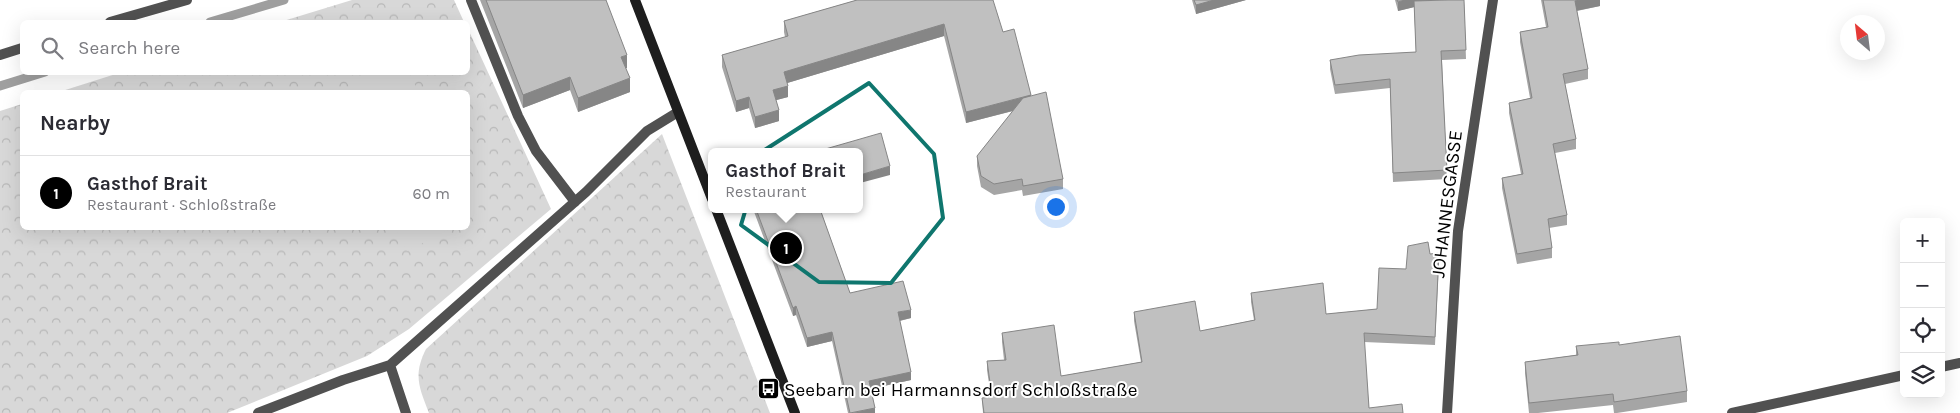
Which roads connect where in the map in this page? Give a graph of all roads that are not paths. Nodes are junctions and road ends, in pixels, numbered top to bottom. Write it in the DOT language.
graph roads {
  1 [pos="187,0"];
  2 [pos="471,0"];
  3 [pos="636,0"];
  4 [pos="1493,0"];
  5 [pos="117,20"];
  6 [pos="20,49"];
  7 [pos="0,55"];
  8 [pos="678,112"];
  9 [pos="708,189"];
  10 [pos="575,202"];
  11 [pos="718,213"];
  12 [pos="1960,363"];
  13 [pos="390,365"];
  14 [pos="1945,366"];
  15 [pos="1900,376"];
  16 [pos="258,413"];
  17 [pos="406,413"];
  18 [pos="795,413"];
  19 [pos="1447,413"];
  20 [pos="1732,413"];
  1 -- 5 [label="street"];
  2 -- 10 [label="street"];
  3 -- 8 [label="main road"];
  4 -- 19 [label="street, JOHANNESGASSE"];
  6 -- 7 [label="street"];
  8 -- 9 [label="main road"];
  8 -- 10 [label="street"];
  10 -- 13 [label="street"];
  11 -- 18 [label="main road"];
  12 -- 14 [label="street"];
  13 -- 16 [label="street"];
  13 -- 17 [label="street"];
  15 -- 20 [label="street"];
}
